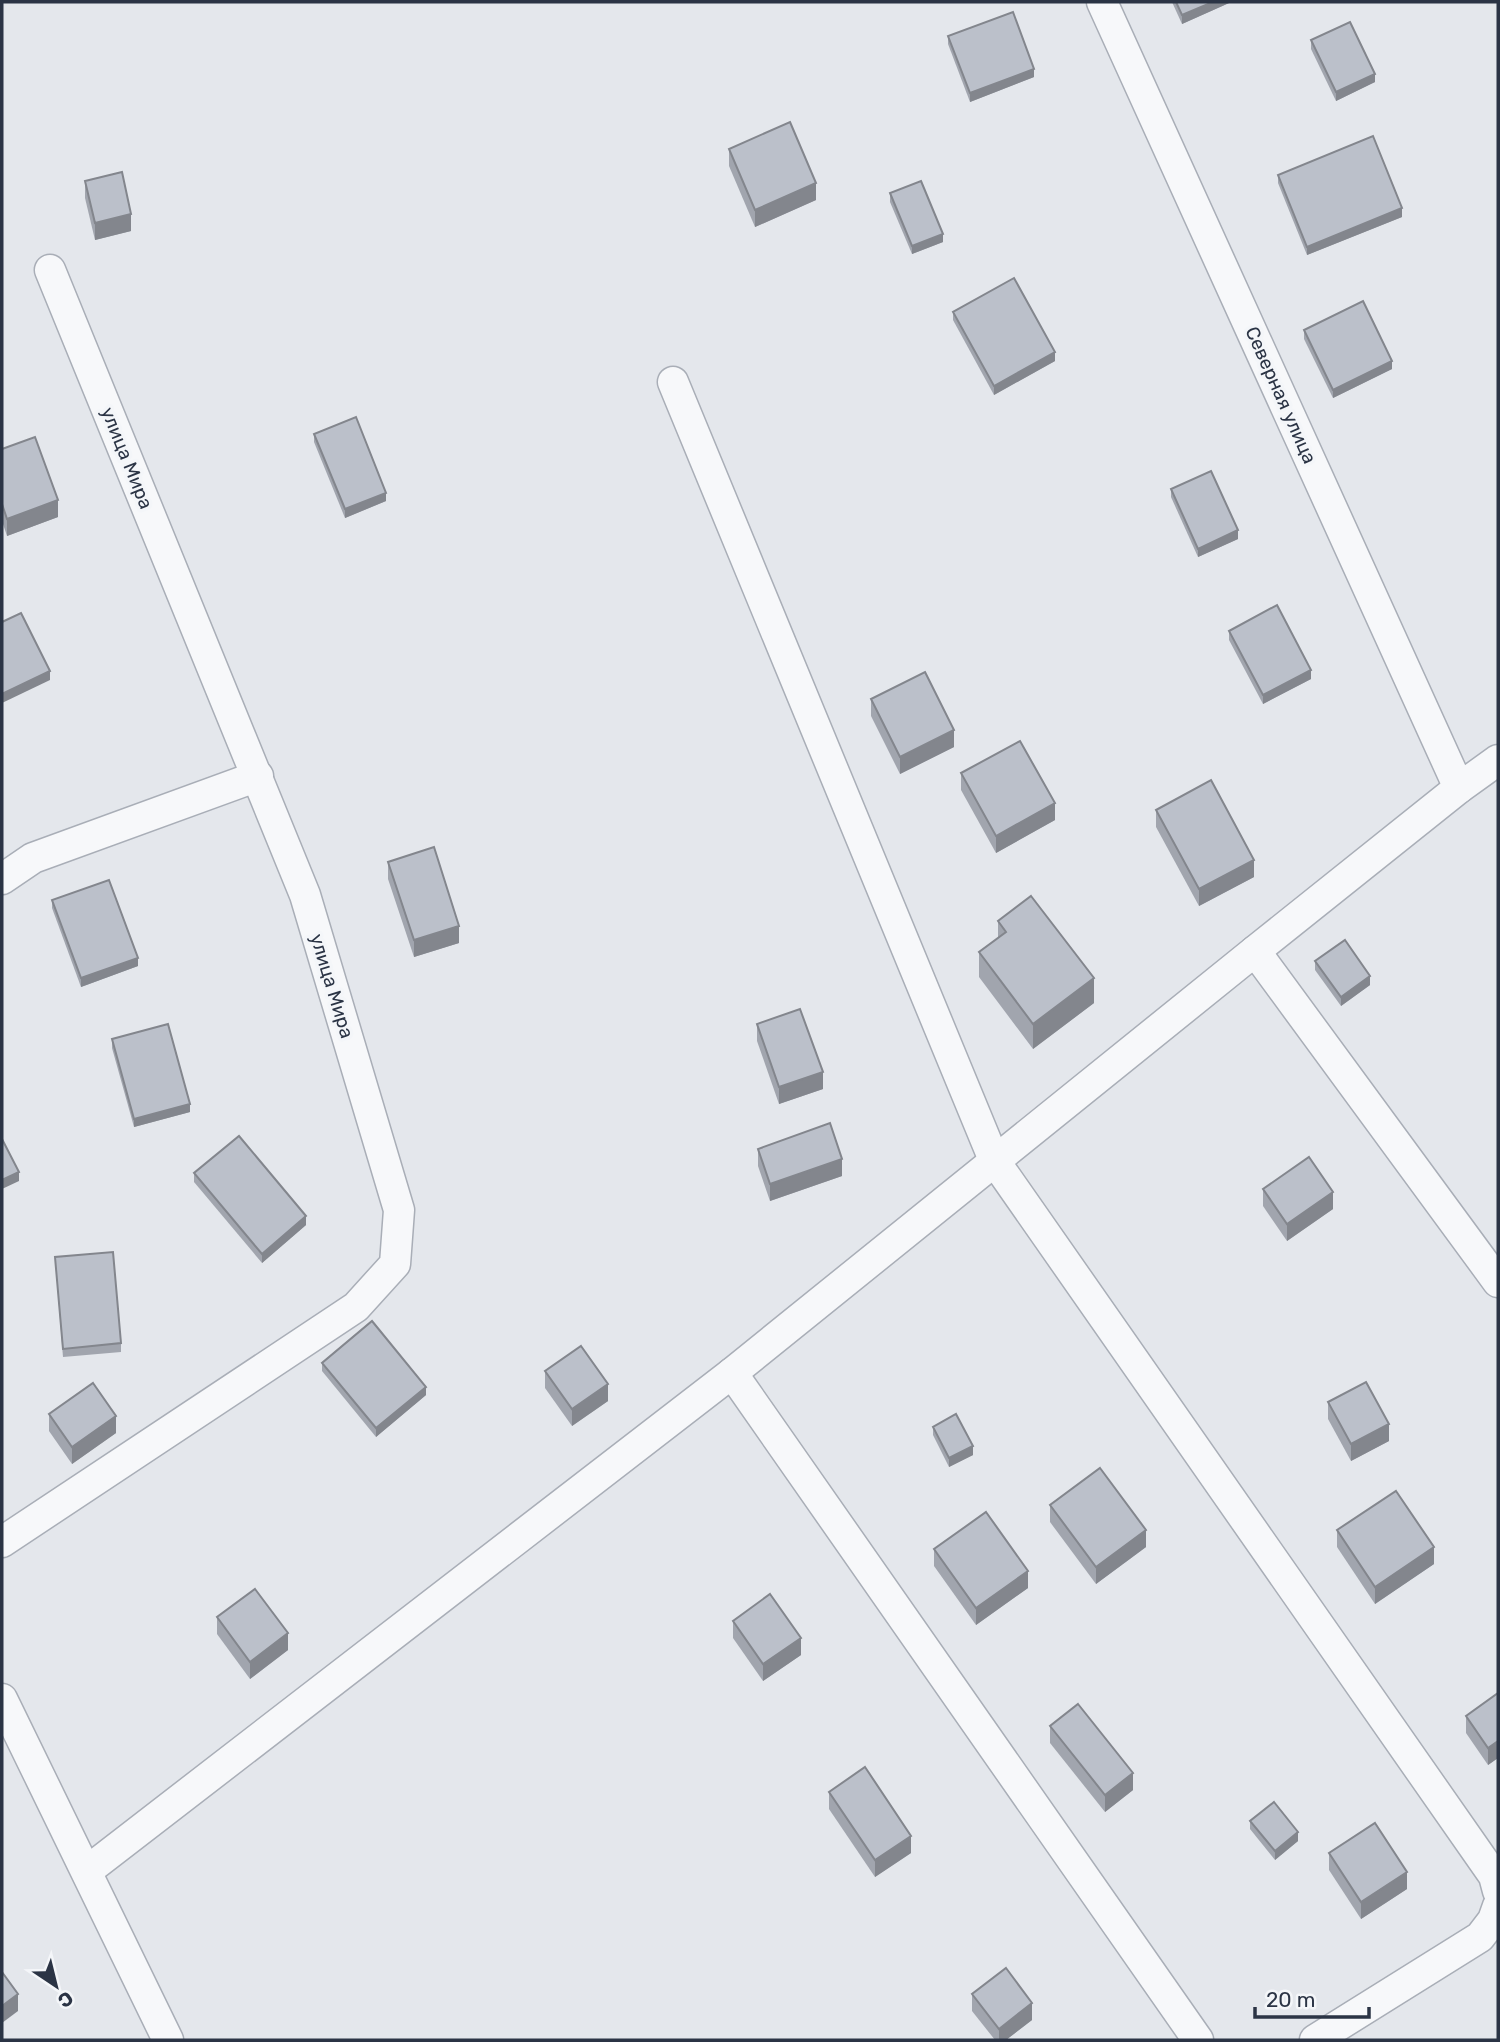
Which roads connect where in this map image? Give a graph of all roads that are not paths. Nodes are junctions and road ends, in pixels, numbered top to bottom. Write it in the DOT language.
graph roads {
  1 [pos="1102,2"];
  2 [pos="50,270"];
  3 [pos="673,382"];
  4 [pos="1498,760"];
  5 [pos="258,776"];
  6 [pos="1459,788"];
  7 [pos="2,880"];
  8 [pos="1255,951"];
  9 [pos="994,1160"];
  10 [pos="1498,1282"];
  11 [pos="732,1373"];
  12 [pos="2,1542"];
  13 [pos="2,1699"];
  14 [pos="87,1871"];
  15 [pos="1498,1891"];
  16 [pos="1498,1906"];
  17 [pos="168,2040"];
  18 [pos="1198,2040"];
  19 [pos="1315,2040"];
  1 -- 6 [label="street, Северная улица"];
  2 -- 5 [label="street, улица Мира"];
  3 -- 9 [label="street"];
  4 -- 6 [label="street"];
  5 -- 7 [label="street"];
  5 -- 12 [label="street, улица Мира"];
  6 -- 8 [label="street"];
  8 -- 9 [label="street"];
  8 -- 10 [label="street"];
  9 -- 11 [label="street"];
  9 -- 15 [label="street"];
  11 -- 14 [label="street"];
  11 -- 18 [label="street"];
  13 -- 14 [label="street"];
  14 -- 17 [label="street"];
  16 -- 19 [label="street"];
}
